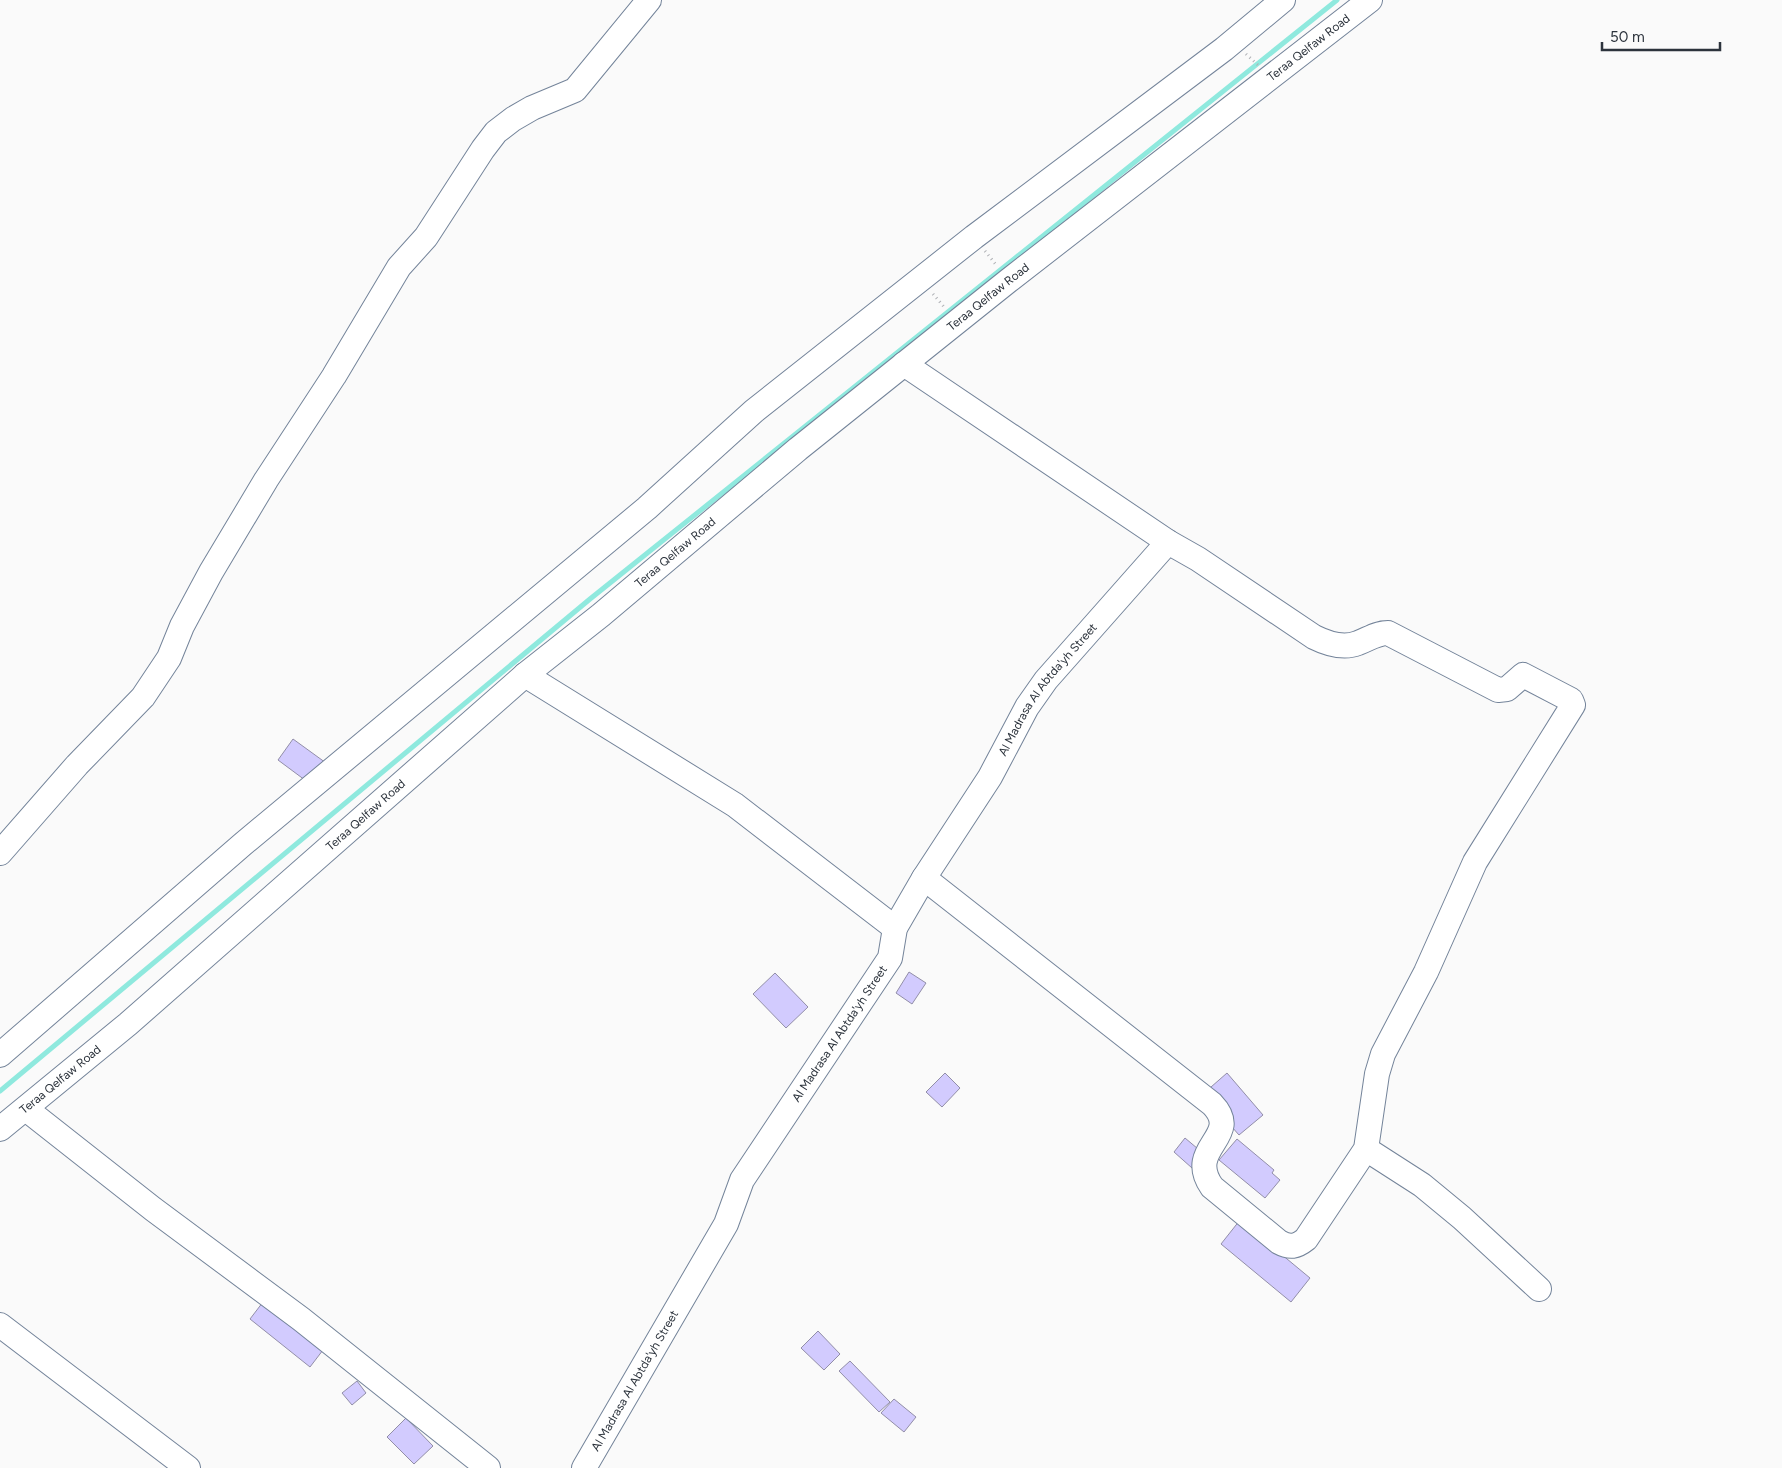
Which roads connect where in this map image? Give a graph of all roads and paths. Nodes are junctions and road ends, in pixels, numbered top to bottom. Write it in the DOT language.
graph roads {
  1 [pos="649,0"];
  2 [pos="1283,0"];
  3 [pos="1370,0"];
  4 [pos="1242,50"];
  5 [pos="1264,71"];
  6 [pos="984,249"];
  7 [pos="1002,273"];
  8 [pos="932,292"];
  9 [pos="947,310"];
  10 [pos="904,364"];
  11 [pos="1168,542"];
  12 [pos="525,675"];
  13 [pos="0,853"];
  14 [pos="924,878"];
  15 [pos="895,928"];
  16 [pos="0,1054"];
  17 [pos="26,1108"];
  18 [pos="0,1129"];
  19 [pos="1366,1149"];
  20 [pos="1539,1289"];
  21 [pos="0,1325"];
  22 [pos="188,1468"];
  23 [pos="488,1468"];
  24 [pos="584,1468"];
  1 -- 13 [label="street"];
  2 -- 16 [label="street"];
  3 -- 10 [label="street, Teraa Qelfaw Road"];
  4 -- 5 [label="path"];
  6 -- 7 [label="path"];
  8 -- 9 [label="path"];
  10 -- 11 [label="street"];
  10 -- 12 [label="street, Teraa Qelfaw Road"];
  11 -- 14 [label="street, Al Madrasa Al Abtda'yh Street"];
  11 -- 19 [label="street"];
  12 -- 15 [label="street"];
  12 -- 17 [label="street, Teraa Qelfaw Road"];
  14 -- 15 [label="street, Al Madrasa Al Abtda'yh Street"];
  14 -- 19 [label="street"];
  15 -- 24 [label="street, Al Madrasa Al Abtda'yh Street"];
  17 -- 18 [label="street, Teraa Qelfaw Road"];
  17 -- 23 [label="street"];
  19 -- 20 [label="street"];
  21 -- 22 [label="street"];
}
